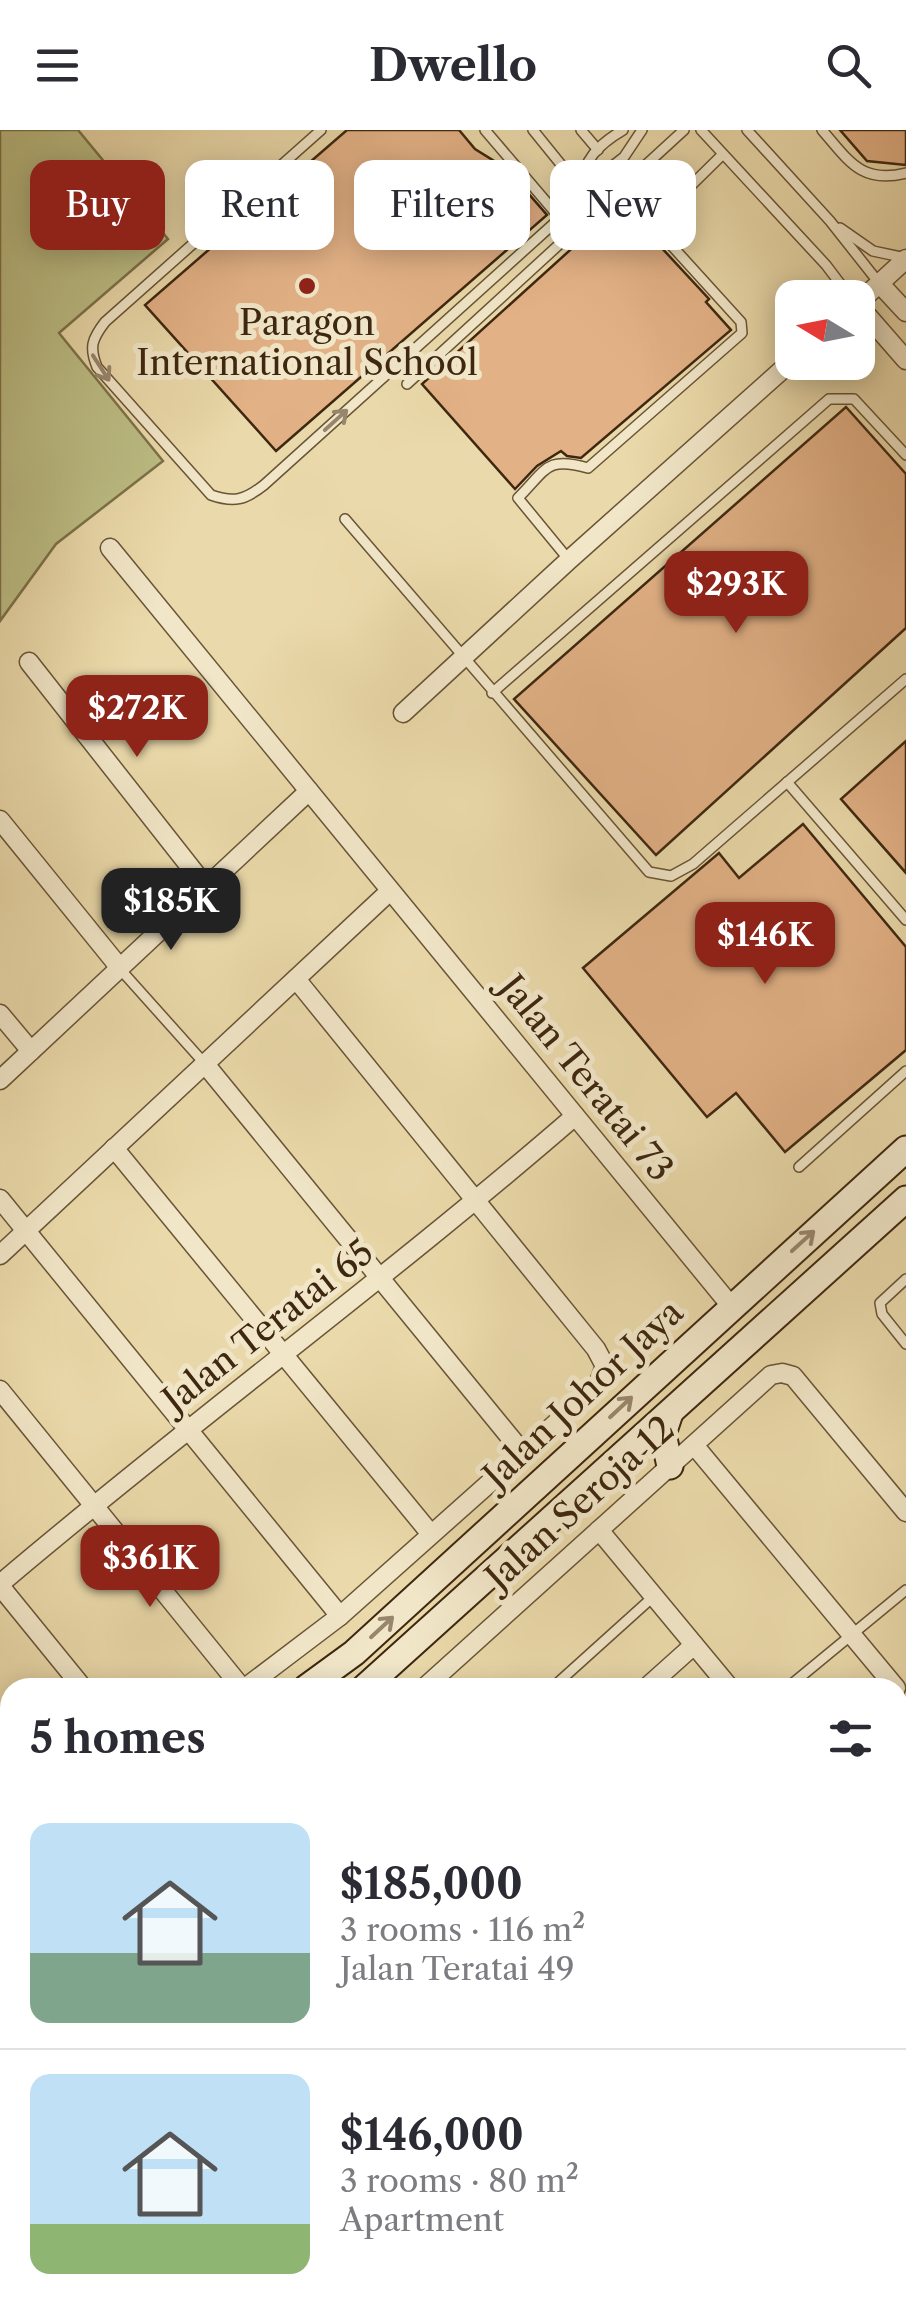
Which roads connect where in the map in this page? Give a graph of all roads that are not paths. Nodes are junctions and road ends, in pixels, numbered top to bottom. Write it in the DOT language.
graph roads {
  1 [pos="321,130"];
  2 [pos="485,130"];
  3 [pos="533,130"];
  4 [pos="581,130"];
  5 [pos="623,130"];
  6 [pos="642,130"];
  7 [pos="684,130"];
  8 [pos="700,130"];
  9 [pos="748,130"];
  10 [pos="822,130"];
  11 [pos="598,150"];
  12 [pos="722,155"];
  13 [pos="558,160"];
  14 [pos="587,160"];
  15 [pos="620,160"];
  16 [pos="906,173"];
  17 [pos="550,206"];
  18 [pos="830,221"];
  19 [pos="550,227"];
  20 [pos="906,258"];
  21 [pos="837,280"];
  22 [pos="879,283"];
  23 [pos="875,287"];
  24 [pos="906,312"];
  25 [pos="875,324"];
  26 [pos="906,360"];
  27 [pos="775,376"];
  28 [pos="407,384"];
  29 [pos="906,455"];
  30 [pos="345,519"];
  31 [pos="110,548"];
  32 [pos="569,560"];
  33 [pos="463,660"];
  34 [pos="30,662"];
  35 [pos="906,679"];
  36 [pos="492,692"];
  37 [pos="403,713"];
  38 [pos="787,782"];
  39 [pos="309,792"];
  40 [pos="0,820"];
  41 [pos="206,887"];
  42 [pos="390,890"];
  43 [pos="906,920"];
  44 [pos="120,968"];
  45 [pos="296,979"];
  46 [pos="0,1014"];
  47 [pos="30,1051"];
  48 [pos="205,1064"];
  49 [pos="906,1071"];
  50 [pos="0,1080"];
  51 [pos="575,1116"];
  52 [pos="114,1148"];
  53 [pos="906,1149"];
  54 [pos="799,1167"];
  55 [pos="0,1199"];
  56 [pos="906,1199"];
  57 [pos="476,1202"];
  58 [pos="26,1231"];
  59 [pos="0,1255"];
  60 [pos="906,1278"];
  61 [pos="380,1279"];
  62 [pos="730,1306"];
  63 [pos="906,1344"];
  64 [pos="284,1355"];
  65 [pos="0,1390"];
  66 [pos="670,1413"];
  67 [pos="188,1430"];
  68 [pos="694,1444"];
  69 [pos="523,1453"];
  70 [pos="670,1466"];
  71 [pos="95,1504"];
  72 [pos="906,1512"];
  73 [pos="599,1530"];
  74 [pos="430,1532"];
  75 [pos="0,1585"];
  76 [pos="906,1590"];
  77 [pos="654,1596"];
  78 [pos="340,1616"];
  79 [pos="852,1635"];
  80 [pos="694,1644"];
  81 [pos="75,1678"];
  82 [pos="236,1678"];
  83 [pos="257,1678"];
  84 [pos="320,1678"];
  85 [pos="375,1678"];
  86 [pos="435,1678"];
  87 [pos="563,1678"];
  88 [pos="657,1678"];
  89 [pos="722,1678"];
  90 [pos="799,1678"];
  91 [pos="887,1678"];
  1 -- 19 [label="lane, one-way"];
  2 -- 17 [label="lane"];
  3 -- 13 [label="lane"];
  4 -- 11 [label="lane"];
  5 -- 11 [label="lane"];
  6 -- 15 [label="lane"];
  7 -- 28 [label="lane"];
  8 -- 12 [label="lane"];
  9 -- 18 [label="lane"];
  10 -- 16 [label="lane"];
  11 -- 14 [label="lane"];
  12 -- 21 [label="lane"];
  12 -- 32 [label="lane"];
  18 -- 20 [label="lane"];
  18 -- 22 [label="lane"];
  20 -- 22 [label="street"];
  22 -- 23 [label="street"];
  22 -- 24 [label="street"];
  25 -- 26 [label="street"];
  27 -- 32 [label="street"];
  29 -- 36 [label="lane"];
  30 -- 33 [label="lane"];
  31 -- 39 [label="street, Jalan Teratai 73"];
  32 -- 33 [label="street"];
  33 -- 36 [label="lane"];
  33 -- 37 [label="street"];
  34 -- 41 [label="street"];
  35 -- 38 [label="lane"];
  36 -- 38 [label="lane"];
  38 -- 43 [label="lane"];
  39 -- 41 [label="street"];
  39 -- 42 [label="street, Jalan Teratai 73"];
  40 -- 44 [label="street"];
  41 -- 44 [label="street"];
  42 -- 45 [label="street"];
  42 -- 51 [label="street, Jalan Teratai 73"];
  44 -- 47 [label="street"];
  44 -- 48 [label="lane"];
  45 -- 48 [label="street"];
  45 -- 57 [label="street"];
  46 -- 47 [label="street"];
  47 -- 50 [label="street"];
  48 -- 52 [label="street"];
  48 -- 61 [label="street"];
  49 -- 54 [label="lane"];
  51 -- 57 [label="street, Jalan Teratai 65"];
  51 -- 62 [label="street, Jalan Teratai 73"];
  52 -- 58 [label="street"];
  52 -- 64 [label="street"];
  62 -- 53 [label="main road, Jalan Johor Jaya, one-way"];
  55 -- 58 [label="street"];
  56 -- 66 [label="main road, Jalan Johor Jaya"];
  57 -- 61 [label="street, Jalan Teratai 65"];
  57 -- 69 [label="street"];
  58 -- 59 [label="street"];
  58 -- 67 [label="street"];
  60 -- 63 [label="lane"];
  61 -- 64 [label="street, Jalan Teratai 65"];
  61 -- 69 [label="street"];
  84 -- 62 [label="main road, Jalan Johor Jaya, one-way"];
  64 -- 67 [label="street, Jalan Teratai 65"];
  64 -- 74 [label="street"];
  65 -- 71 [label="street"];
  66 -- 70 [label="main road"];
  66 -- 85 [label="main road, Jalan Johor Jaya"];
  67 -- 71 [label="street, Jalan Teratai 65"];
  67 -- 78 [label="street"];
  68 -- 70 [label="street, Jalan Seroja 12"];
  68 -- 72 [label="street, Jalan Seroja 12"];
  68 -- 79 [label="street"];
  69 -- 74 [label="street"];
  70 -- 73 [label="street, Jalan Seroja 12"];
  71 -- 75 [label="street, Jalan Teratai 65"];
  71 -- 82 [label="street"];
  73 -- 77 [label="street"];
  73 -- 86 [label="street, Jalan Seroja 12"];
  74 -- 78 [label="street"];
  75 -- 81 [label="street"];
  76 -- 79 [label="lane"];
  77 -- 80 [label="street"];
  77 -- 87 [label="lane"];
  78 -- 83 [label="street"];
  79 -- 90 [label="lane"];
  79 -- 91 [label="street"];
  80 -- 88 [label="street"];
  80 -- 89 [label="street"];
}
